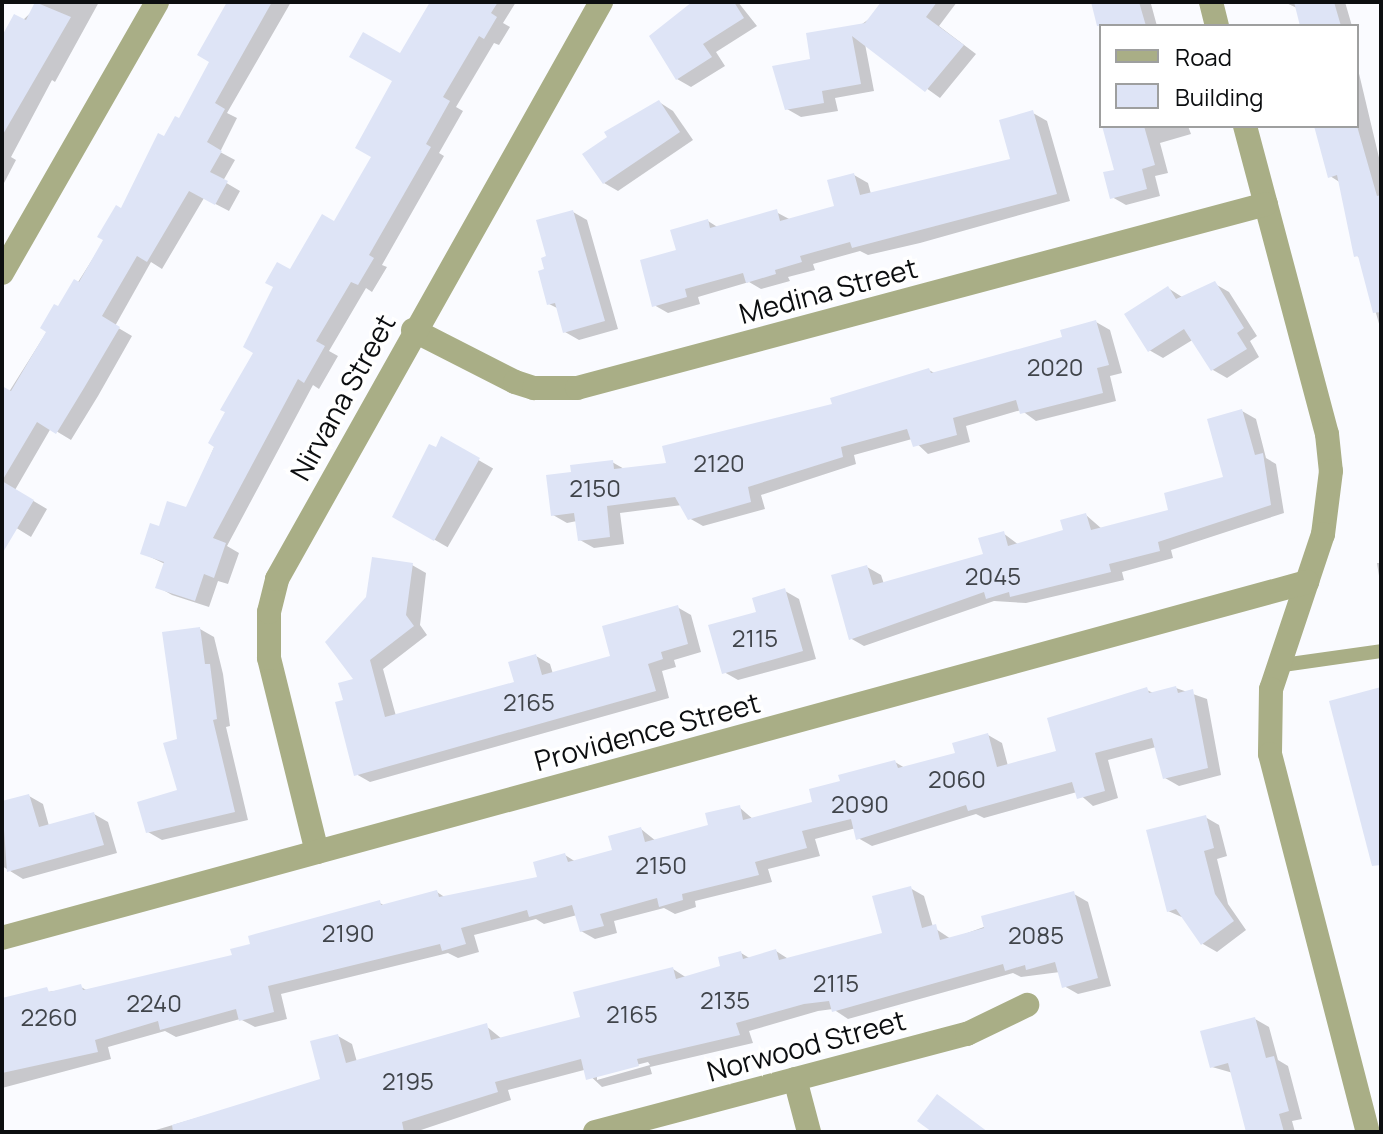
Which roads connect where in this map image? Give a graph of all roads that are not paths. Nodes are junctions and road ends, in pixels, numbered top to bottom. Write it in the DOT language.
graph roads {
  1 [pos="157,2"];
  2 [pos="601,2"];
  3 [pos="1211,2"];
  4 [pos="1216,24"];
  5 [pos="1246,128"];
  6 [pos="1266,204"];
  7 [pos="2,273"];
  8 [pos="413,330"];
  9 [pos="1307,582"];
  10 [pos="1381,651"];
  11 [pos="1276,666"];
  12 [pos="317,852"];
  13 [pos="2,938"];
  14 [pos="1027,1005"];
  15 [pos="795,1079"];
  16 [pos="595,1132"];
  17 [pos="809,1132"];
  18 [pos="1368,1132"];
  1 -- 7 [label="street"];
  2 -- 8 [label="street, Nirvana Street"];
  3 -- 4 [label="street"];
  5 -- 6 [label="street"];
  6 -- 8 [label="street, Medina Street"];
  6 -- 9 [label="street"];
  8 -- 12 [label="street, Nirvana Street"];
  9 -- 11 [label="street"];
  9 -- 12 [label="street, Providence Street"];
  10 -- 11 [label="lane"];
  11 -- 18 [label="street"];
  12 -- 13 [label="street, Providence Street"];
  14 -- 15 [label="street, Norwood Street"];
  15 -- 16 [label="street, Norwood Street"];
  15 -- 17 [label="street"];
}
